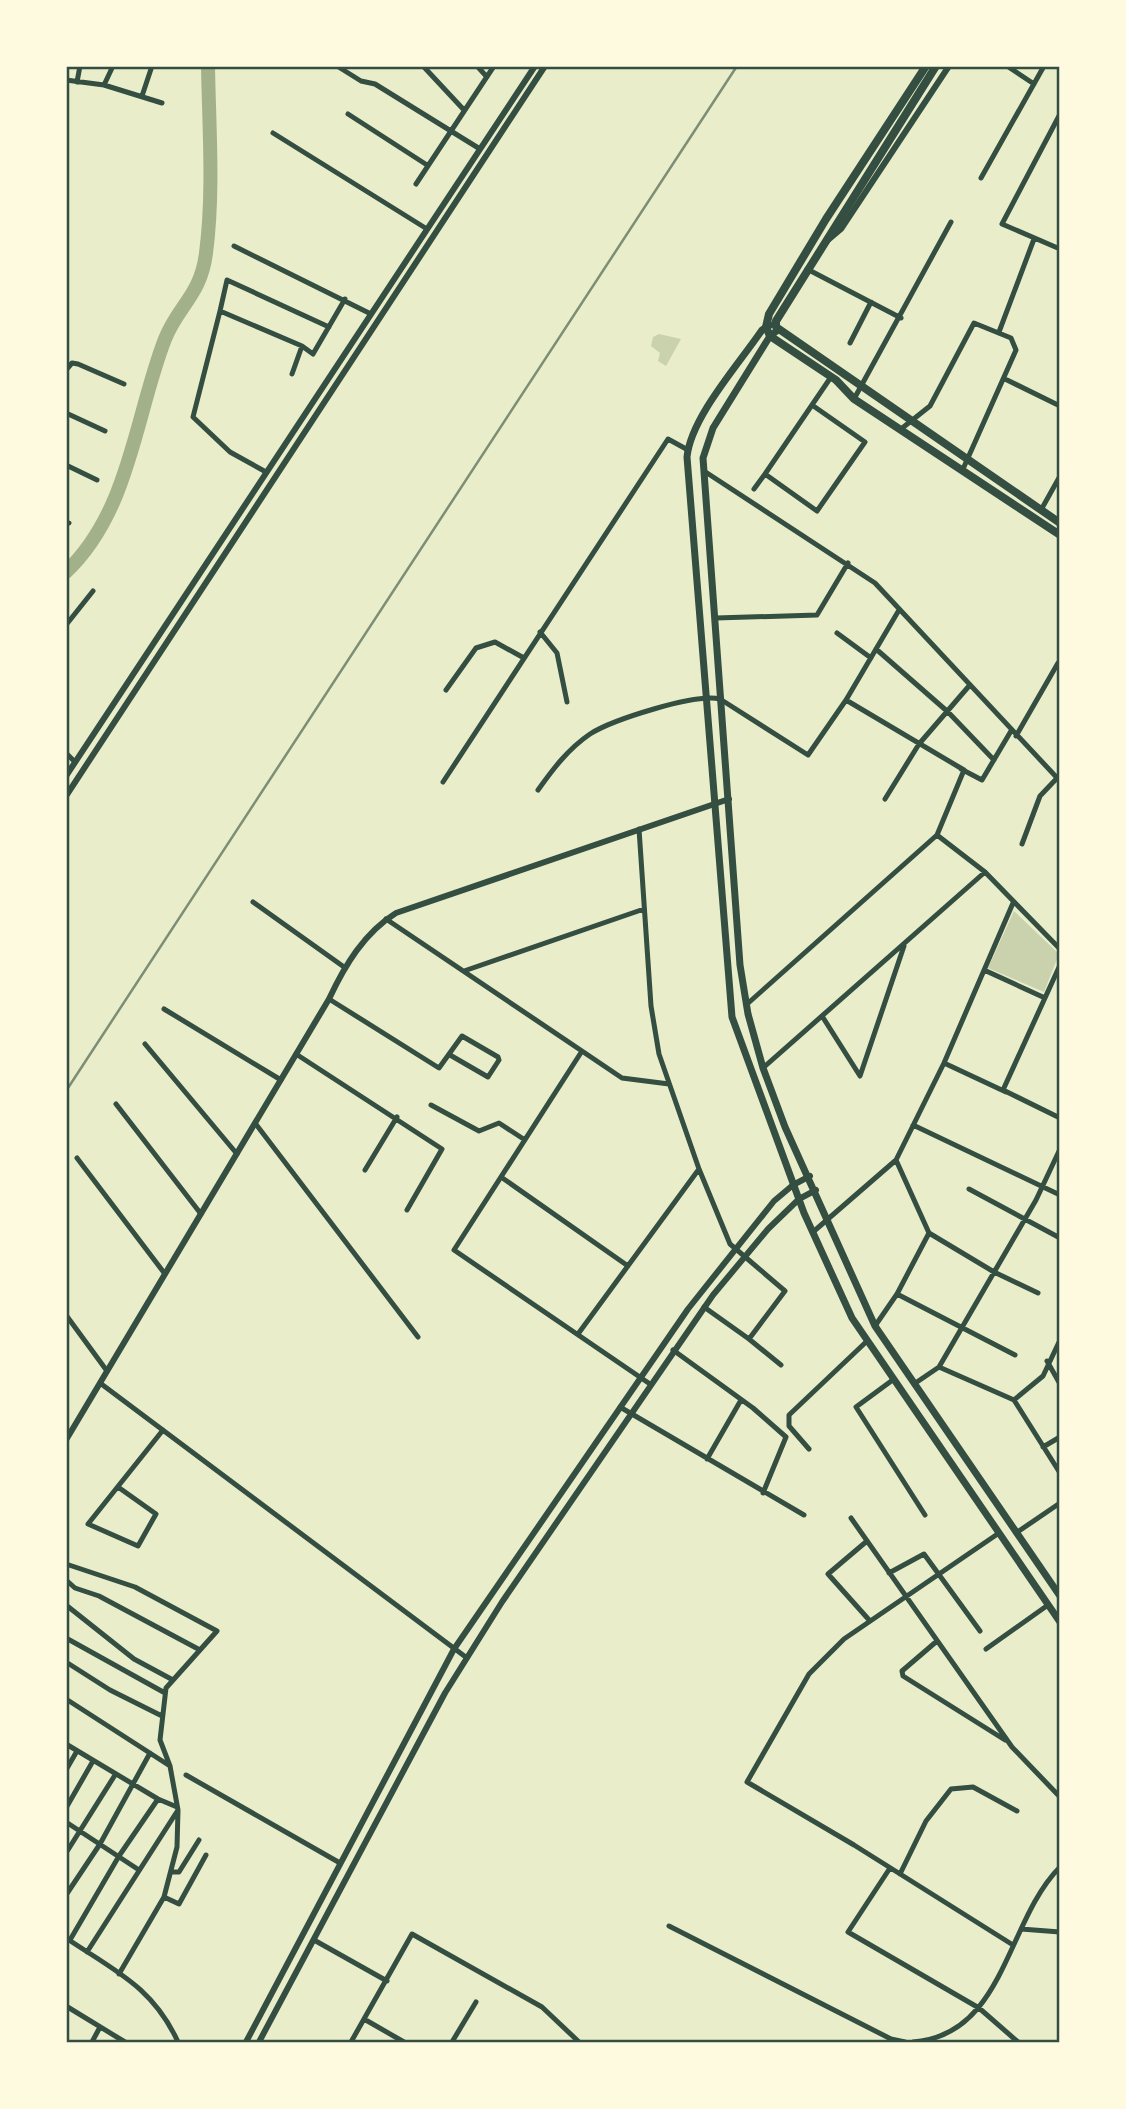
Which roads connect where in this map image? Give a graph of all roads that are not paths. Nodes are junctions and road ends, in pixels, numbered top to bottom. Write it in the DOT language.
graph roads {
  1 [pos="80,66"];
  2 [pos="113,66"];
  3 [pos="152,66"];
  4 [pos="337,66"];
  5 [pos="423,66"];
  6 [pos="477,66"];
  7 [pos="494,66"];
  8 [pos="545,66"];
  9 [pos="926,66"];
  10 [pos="936,66"];
  11 [pos="949,66"];
  12 [pos="1007,66"];
  13 [pos="1044,66"];
  14 [pos="531,68"];
  15 [pos="487,76"];
  16 [pos="66,80"];
  17 [pos="77,82"];
  18 [pos="1034,84"];
  19 [pos="104,85"];
  20 [pos="142,96"];
  21 [pos="162,103"];
  22 [pos="464,110"];
  23 [pos="348,114"];
  24 [pos="1059,114"];
  25 [pos="449,131"];
  26 [pos="273,132"];
  27 [pos="480,149"];
  28 [pos="428,165"];
  29 [pos="981,178"];
  30 [pos="416,184"];
  31 [pos="951,222"];
  32 [pos="427,229"];
  33 [pos="1034,239"];
  34 [pos="824,242"];
  35 [pos="234,246"];
  36 [pos="1059,249"];
  37 [pos="807,269"];
  38 [pos="345,299"];
  39 [pos="871,302"];
  40 [pos="220,311"];
  41 [pos="371,314"];
  42 [pos="901,318"];
  43 [pos="777,326"];
  44 [pos="328,327"];
  45 [pos="766,327"];
  46 [pos="999,332"];
  47 [pos="769,336"];
  48 [pos="850,342"];
  49 [pos="302,345"];
  50 [pos="66,370"];
  51 [pos="292,373"];
  52 [pos="831,377"];
  53 [pos="1005,379"];
  54 [pos="124,384"];
  55 [pos="861,388"];
  56 [pos="854,399"];
  57 [pos="812,405"];
  58 [pos="1059,406"];
  59 [pos="66,412"];
  60 [pos="912,422"];
  61 [pos="901,429"];
  62 [pos="105,431"];
  63 [pos="688,450"];
  64 [pos="66,465"];
  65 [pos="966,465"];
  66 [pos="704,471"];
  67 [pos="266,472"];
  68 [pos="765,474"];
  69 [pos="1059,476"];
  70 [pos="97,480"];
  71 [pos="754,489"];
  72 [pos="1041,510"];
  73 [pos="1059,523"];
  74 [pos="1059,535"];
  75 [pos="848,563"];
  76 [pos="93,591"];
  77 [pos="899,610"];
  78 [pos="716,618"];
  79 [pos="66,625"];
  80 [pos="540,632"];
  81 [pos="837,633"];
  82 [pos="876,649"];
  83 [pos="524,658"];
  84 [pos="871,658"];
  85 [pos="1058,663"];
  86 [pos="969,686"];
  87 [pos="446,690"];
  88 [pos="707,696"];
  89 [pos="720,699"];
  90 [pos="846,700"];
  91 [pos="567,702"];
  92 [pos="948,712"];
  93 [pos="1014,734"];
  94 [pos="919,744"];
  95 [pos="66,753"];
  96 [pos="994,760"];
  97 [pos="75,762"];
  98 [pos="959,767"];
  99 [pos="66,776"];
  100 [pos="1059,778"];
  101 [pos="443,782"];
  102 [pos="538,790"];
  103 [pos="66,796"];
  104 [pos="729,799"];
  105 [pos="885,799"];
  106 [pos="714,804"];
  107 [pos="639,829"];
  108 [pos="937,835"];
  109 [pos="1022,844"];
  110 [pos="985,872"];
  111 [pos="253,902"];
  112 [pos="1013,903"];
  113 [pos="644,909"];
  114 [pos="386,919"];
  115 [pos="905,943"];
  116 [pos="1059,949"];
  117 [pos="1059,965"];
  118 [pos="344,967"];
  119 [pos="464,971"];
  120 [pos="984,971"];
  121 [pos="1045,998"];
  122 [pos="329,999"];
  123 [pos="747,1005"];
  124 [pos="164,1009"];
  125 [pos="822,1016"];
  126 [pos="145,1044"];
  127 [pos="582,1051"];
  128 [pos="296,1054"];
  129 [pos="450,1055"];
  130 [pos="944,1063"];
  131 [pos="763,1068"];
  132 [pos="281,1080"];
  133 [pos="669,1084"];
  134 [pos="1012,1095"];
  135 [pos="116,1104"];
  136 [pos="431,1105"];
  137 [pos="397,1117"];
  138 [pos="1059,1118"];
  139 [pos="255,1123"];
  140 [pos="914,1125"];
  141 [pos="525,1140"];
  142 [pos="1059,1149"];
  143 [pos="237,1154"];
  144 [pos="77,1158"];
  145 [pos="896,1160"];
  146 [pos="699,1169"];
  147 [pos="365,1170"];
  148 [pos="810,1176"];
  149 [pos="501,1177"];
  150 [pos="793,1185"];
  151 [pos="1042,1185"];
  152 [pos="969,1189"];
  153 [pos="816,1190"];
  154 [pos="1059,1195"];
  155 [pos="799,1199"];
  156 [pos="407,1210"];
  157 [pos="201,1214"];
  158 [pos="1025,1218"];
  159 [pos="828,1220"];
  160 [pos="813,1232"];
  161 [pos="929,1233"];
  162 [pos="1059,1238"];
  163 [pos="735,1250"];
  164 [pos="744,1258"];
  165 [pos="628,1266"];
  166 [pos="994,1272"];
  167 [pos="165,1274"];
  168 [pos="1038,1293"];
  169 [pos="897,1294"];
  170 [pos="704,1307"];
  171 [pos="66,1315"];
  172 [pos="876,1326"];
  173 [pos="962,1328"];
  174 [pos="578,1334"];
  175 [pos="418,1337"];
  176 [pos="749,1339"];
  177 [pos="1059,1340"];
  178 [pos="866,1342"];
  179 [pos="674,1350"];
  180 [pos="1015,1355"];
  181 [pos="1047,1361"];
  182 [pos="781,1365"];
  183 [pos="939,1367"];
  184 [pos="107,1371"];
  185 [pos="640,1377"];
  186 [pos="894,1379"];
  187 [pos="100,1383"];
  188 [pos="650,1384"];
  189 [pos="914,1384"];
  190 [pos="1059,1384"];
  191 [pos="741,1400"];
  192 [pos="1014,1400"];
  193 [pos="620,1407"];
  194 [pos="632,1413"];
  195 [pos="163,1430"];
  196 [pos="1059,1437"];
  197 [pos="66,1440"];
  198 [pos="1044,1447"];
  199 [pos="808,1449"];
  200 [pos="707,1459"];
  201 [pos="1059,1473"];
  202 [pos="118,1487"];
  203 [pos="763,1493"];
  204 [pos="1059,1503"];
  205 [pos="925,1515"];
  206 [pos="804,1516"];
  207 [pos="851,1518"];
  208 [pos="999,1533"];
  209 [pos="1016,1533"];
  210 [pos="867,1541"];
  211 [pos="66,1564"];
  212 [pos="1040,1569"];
  213 [pos="889,1573"];
  214 [pos="939,1574"];
  215 [pos="1029,1577"];
  216 [pos="66,1580"];
  217 [pos="1059,1596"];
  218 [pos="906,1597"];
  219 [pos="66,1605"];
  220 [pos="1048,1605"];
  221 [pos="870,1621"];
  222 [pos="1059,1622"];
  223 [pos="980,1631"];
  224 [pos="66,1638"];
  225 [pos="937,1641"];
  226 [pos="454,1649"];
  227 [pos="986,1649"];
  228 [pos="200,1650"];
  229 [pos="467,1658"];
  230 [pos="66,1662"];
  231 [pos="173,1680"];
  232 [pos="165,1693"];
  233 [pos="66,1699"];
  234 [pos="162,1716"];
  235 [pos="1009,1742"];
  236 [pos="66,1744"];
  237 [pos="77,1751"];
  238 [pos="150,1754"];
  239 [pos="93,1761"];
  240 [pos="170,1766"];
  241 [pos="66,1770"];
  242 [pos="115,1775"];
  243 [pos="187,1775"];
  244 [pos="134,1785"];
  245 [pos="1059,1797"];
  246 [pos="158,1799"];
  247 [pos="66,1808"];
  248 [pos="178,1808"];
  249 [pos="1017,1811"];
  250 [pos="66,1822"];
  251 [pos="80,1831"];
  252 [pos="199,1840"];
  253 [pos="100,1844"];
  254 [pos="66,1853"];
  255 [pos="206,1855"];
  256 [pos="119,1856"];
  257 [pos="340,1863"];
  258 [pos="1059,1867"];
  259 [pos="890,1868"];
  260 [pos="139,1870"];
  261 [pos="172,1872"];
  262 [pos="900,1874"];
  263 [pos="66,1895"];
  264 [pos="164,1897"];
  265 [pos="669,1926"];
  266 [pos="1021,1929"];
  267 [pos="1059,1932"];
  268 [pos="68,1939"];
  269 [pos="314,1940"];
  270 [pos="1013,1945"];
  271 [pos="87,1952"];
  272 [pos="119,1974"];
  273 [pos="387,1981"];
  274 [pos="476,2002"];
  275 [pos="66,2006"];
  276 [pos="979,2008"];
  277 [pos="364,2019"];
  278 [pos="100,2027"];
  279 [pos="92,2042"];
  280 [pos="125,2042"];
  281 [pos="178,2042"];
  282 [pos="246,2042"];
  283 [pos="260,2042"];
  284 [pos="351,2042"];
  285 [pos="404,2042"];
  286 [pos="452,2042"];
  287 [pos="579,2042"];
  288 [pos="905,2042"];
  289 [pos="913,2042"];
  290 [pos="1018,2042"];
  1 -- 17 [label="street"];
  2 -- 19 [label="street"];
  3 -- 20 [label="street"];
  4 -- 25 [label="street"];
  5 -- 22 [label="street"];
  6 -- 15 [label="street"];
  7 -- 15 [label="street"];
  8 -- 103 [label="street"];
  9 -- 45 [label="main road"];
  10 -- 34 [label="main road"];
  11 -- 34 [label="street"];
  12 -- 18 [label="street"];
  13 -- 18 [label="street"];
  14 -- 27 [label="street"];
  15 -- 22 [label="street"];
  16 -- 17 [label="street"];
  17 -- 19 [label="street"];
  18 -- 29 [label="street"];
  19 -- 20 [label="street"];
  20 -- 21 [label="street"];
  22 -- 25 [label="street"];
  23 -- 28 [label="street"];
  24 -- 33 [label="street"];
  25 -- 27 [label="street"];
  25 -- 28 [label="street"];
  26 -- 32 [label="street"];
  27 -- 32 [label="street"];
  28 -- 30 [label="street"];
  31 -- 42 [label="street"];
  32 -- 41 [label="street"];
  33 -- 36 [label="street"];
  33 -- 46 [label="street"];
  34 -- 37 [label="main road"];
  35 -- 38 [label="street"];
  37 -- 39 [label="street"];
  37 -- 43 [label="main road"];
  38 -- 41 [label="street"];
  38 -- 44 [label="street"];
  39 -- 42 [label="street"];
  39 -- 48 [label="street"];
  40 -- 44 [label="street"];
  40 -- 49 [label="street"];
  40 -- 67 [label="street"];
  41 -- 67 [label="street"];
  42 -- 55 [label="street"];
  43 -- 45 [label="main road"];
  43 -- 47 [label="main road"];
  43 -- 55 [label="main road"];
  44 -- 49 [label="street"];
  45 -- 47 [label="main road"];
  45 -- 63 [label="main road"];
  46 -- 53 [label="street"];
  46 -- 60 [label="street"];
  47 -- 52 [label="main road"];
  47 -- 66 [label="main road"];
  49 -- 51 [label="street"];
  50 -- 54 [label="street"];
  52 -- 56 [label="main road"];
  52 -- 57 [label="street"];
  53 -- 58 [label="street"];
  53 -- 65 [label="street"];
  55 -- 56 [label="street"];
  55 -- 60 [label="main road"];
  56 -- 61 [label="main road"];
  57 -- 68 [label="street"];
  57 -- 68 [label="street"];
  59 -- 62 [label="street"];
  60 -- 61 [label="street"];
  60 -- 65 [label="main road"];
  61 -- 65 [label="main road"];
  63 -- 80 [label="street"];
  63 -- 88 [label="main road"];
  64 -- 70 [label="street"];
  65 -- 72 [label="main road"];
  65 -- 74 [label="main road"];
  66 -- 75 [label="street"];
  66 -- 78 [label="main road"];
  67 -- 97 [label="street"];
  68 -- 71 [label="street"];
  69 -- 72 [label="street"];
  72 -- 73 [label="main road"];
  75 -- 77 [label="street"];
  75 -- 78 [label="street"];
  76 -- 79 [label="street"];
  77 -- 82 [label="street"];
  77 -- 86 [label="street"];
  78 -- 89 [label="main road"];
  80 -- 83 [label="street"];
  80 -- 91 [label="street"];
  81 -- 84 [label="street"];
  82 -- 84 [label="street"];
  82 -- 92 [label="street"];
  83 -- 87 [label="street"];
  83 -- 101 [label="street"];
  84 -- 90 [label="street"];
  85 -- 93 [label="street"];
  86 -- 92 [label="street"];
  86 -- 93 [label="street"];
  88 -- 89 [label="street"];
  88 -- 102 [label="street"];
  88 -- 106 [label="main road"];
  89 -- 90 [label="street"];
  89 -- 104 [label="main road"];
  90 -- 94 [label="street"];
  92 -- 94 [label="street"];
  92 -- 96 [label="street"];
  93 -- 96 [label="street"];
  93 -- 100 [label="street"];
  94 -- 98 [label="street"];
  94 -- 105 [label="street"];
  95 -- 97 [label="street"];
  96 -- 98 [label="street"];
  97 -- 99 [label="street"];
  98 -- 108 [label="street"];
  100 -- 109 [label="street"];
  104 -- 106 [label="street"];
  104 -- 123 [label="main road"];
  106 -- 107 [label="street"];
  106 -- 150 [label="main road"];
  107 -- 113 [label="street"];
  107 -- 114 [label="street"];
  108 -- 110 [label="street"];
  108 -- 123 [label="street"];
  110 -- 112 [label="street"];
  110 -- 115 [label="street"];
  111 -- 118 [label="street"];
  112 -- 116 [label="street"];
  112 -- 120 [label="street"];
  113 -- 119 [label="street"];
  113 -- 133 [label="street"];
  114 -- 118 [label="street"];
  114 -- 119 [label="street"];
  115 -- 125 [label="street"];
  115 -- 125 [label="street"];
  117 -- 121 [label="street"];
  118 -- 122 [label="street"];
  119 -- 127 [label="street"];
  120 -- 121 [label="street"];
  120 -- 130 [label="street"];
  121 -- 134 [label="street"];
  122 -- 128 [label="street"];
  122 -- 129 [label="street"];
  123 -- 131 [label="main road"];
  124 -- 132 [label="street"];
  125 -- 131 [label="street"];
  126 -- 143 [label="street"];
  127 -- 133 [label="street"];
  127 -- 141 [label="street"];
  128 -- 132 [label="street"];
  128 -- 137 [label="street"];
  129 -- 129 [label="street"];
  130 -- 134 [label="street"];
  130 -- 140 [label="street"];
  131 -- 148 [label="main road"];
  132 -- 139 [label="street"];
  133 -- 146 [label="street"];
  134 -- 138 [label="street"];
  135 -- 157 [label="street"];
  136 -- 141 [label="street"];
  137 -- 147 [label="street"];
  137 -- 156 [label="street"];
  139 -- 143 [label="street"];
  139 -- 175 [label="street"];
  140 -- 145 [label="street"];
  140 -- 151 [label="street"];
  141 -- 149 [label="street"];
  142 -- 151 [label="street"];
  143 -- 157 [label="street"];
  144 -- 167 [label="street"];
  145 -- 159 [label="street"];
  145 -- 161 [label="street"];
  146 -- 163 [label="street"];
  146 -- 165 [label="street"];
  148 -- 150 [label="street"];
  148 -- 153 [label="main road"];
  149 -- 165 [label="street"];
  149 -- 174 [label="street"];
  150 -- 155 [label="main road"];
  150 -- 163 [label="street"];
  151 -- 154 [label="street"];
  151 -- 158 [label="street"];
  152 -- 158 [label="street"];
  153 -- 155 [label="street"];
  153 -- 159 [label="main road"];
  155 -- 160 [label="main road"];
  155 -- 164 [label="street"];
  157 -- 167 [label="street"];
  158 -- 162 [label="street"];
  158 -- 166 [label="street"];
  159 -- 160 [label="street"];
  159 -- 172 [label="main road"];
  160 -- 178 [label="main road"];
  161 -- 166 [label="street"];
  161 -- 169 [label="street"];
  163 -- 164 [label="street"];
  163 -- 185 [label="street"];
  164 -- 170 [label="street"];
  164 -- 176 [label="street"];
  165 -- 174 [label="street"];
  166 -- 168 [label="street"];
  166 -- 173 [label="street"];
  167 -- 184 [label="street"];
  169 -- 172 [label="street"];
  169 -- 173 [label="street"];
  170 -- 176 [label="street"];
  170 -- 179 [label="street"];
  171 -- 184 [label="street"];
  172 -- 189 [label="main road"];
  173 -- 180 [label="street"];
  173 -- 183 [label="street"];
  174 -- 185 [label="street"];
  176 -- 182 [label="street"];
  177 -- 181 [label="street"];
  178 -- 186 [label="main road"];
  178 -- 199 [label="street"];
  179 -- 188 [label="street"];
  179 -- 191 [label="street"];
  181 -- 190 [label="street"];
  181 -- 192 [label="street"];
  183 -- 189 [label="street"];
  183 -- 192 [label="street"];
  184 -- 187 [label="street"];
  185 -- 188 [label="street"];
  185 -- 193 [label="street"];
  186 -- 205 [label="street"];
  186 -- 208 [label="main road"];
  187 -- 195 [label="street"];
  187 -- 197 [label="street"];
  188 -- 194 [label="street"];
  189 -- 209 [label="main road"];
  191 -- 200 [label="street"];
  191 -- 203 [label="street"];
  192 -- 198 [label="street"];
  193 -- 194 [label="street"];
  193 -- 226 [label="street"];
  194 -- 200 [label="street"];
  194 -- 229 [label="street"];
  195 -- 202 [label="street"];
  195 -- 226 [label="street"];
  196 -- 198 [label="street"];
  198 -- 201 [label="street"];
  200 -- 203 [label="street"];
  202 -- 202 [label="street"];
  203 -- 206 [label="street"];
  204 -- 209 [label="street"];
  207 -- 210 [label="street"];
  208 -- 214 [label="street"];
  208 -- 215 [label="main road"];
  209 -- 212 [label="main road"];
  210 -- 213 [label="street"];
  210 -- 221 [label="street"];
  211 -- 228 [label="street"];
  212 -- 215 [label="main road"];
  212 -- 217 [label="main road"];
  213 -- 214 [label="street"];
  213 -- 218 [label="street"];
  214 -- 218 [label="street"];
  214 -- 223 [label="street"];
  215 -- 220 [label="main road"];
  216 -- 228 [label="street"];
  218 -- 221 [label="street"];
  218 -- 225 [label="street"];
  219 -- 231 [label="street"];
  220 -- 222 [label="main road"];
  220 -- 227 [label="street"];
  221 -- 259 [label="street"];
  224 -- 232 [label="street"];
  225 -- 235 [label="street"];
  225 -- 235 [label="street"];
  226 -- 229 [label="street"];
  226 -- 257 [label="street"];
  228 -- 231 [label="street"];
  229 -- 269 [label="street"];
  230 -- 234 [label="street"];
  231 -- 232 [label="street"];
  232 -- 234 [label="street"];
  233 -- 238 [label="street"];
  234 -- 240 [label="street"];
  235 -- 245 [label="street"];
  236 -- 237 [label="street"];
  237 -- 239 [label="street"];
  237 -- 241 [label="street"];
  238 -- 240 [label="street"];
  238 -- 244 [label="street"];
  239 -- 242 [label="street"];
  239 -- 247 [label="street"];
  240 -- 248 [label="street"];
  242 -- 244 [label="street"];
  242 -- 251 [label="street"];
  243 -- 257 [label="street"];
  244 -- 246 [label="street"];
  244 -- 253 [label="street"];
  246 -- 248 [label="street"];
  246 -- 256 [label="street"];
  248 -- 260 [label="street"];
  248 -- 261 [label="street"];
  249 -- 262 [label="street"];
  250 -- 251 [label="street"];
  251 -- 253 [label="street"];
  251 -- 254 [label="street"];
  252 -- 261 [label="street"];
  253 -- 256 [label="street"];
  253 -- 263 [label="street"];
  255 -- 264 [label="street"];
  256 -- 260 [label="street"];
  256 -- 268 [label="street"];
  257 -- 282 [label="street"];
  258 -- 266 [label="street"];
  259 -- 262 [label="street"];
  259 -- 276 [label="street"];
  260 -- 271 [label="street"];
  261 -- 264 [label="street"];
  262 -- 270 [label="street"];
  264 -- 272 [label="street"];
  265 -- 288 [label="street"];
  266 -- 267 [label="street"];
  266 -- 270 [label="street"];
  268 -- 271 [label="street"];
  269 -- 273 [label="street"];
  269 -- 283 [label="street"];
  270 -- 276 [label="street"];
  271 -- 272 [label="street"];
  272 -- 281 [label="street"];
  273 -- 277 [label="street"];
  273 -- 287 [label="street"];
  274 -- 286 [label="street"];
  275 -- 278 [label="street"];
  276 -- 289 [label="street"];
  276 -- 290 [label="street"];
  277 -- 284 [label="street"];
  277 -- 285 [label="street"];
  278 -- 279 [label="street"];
  278 -- 280 [label="street"];
}
